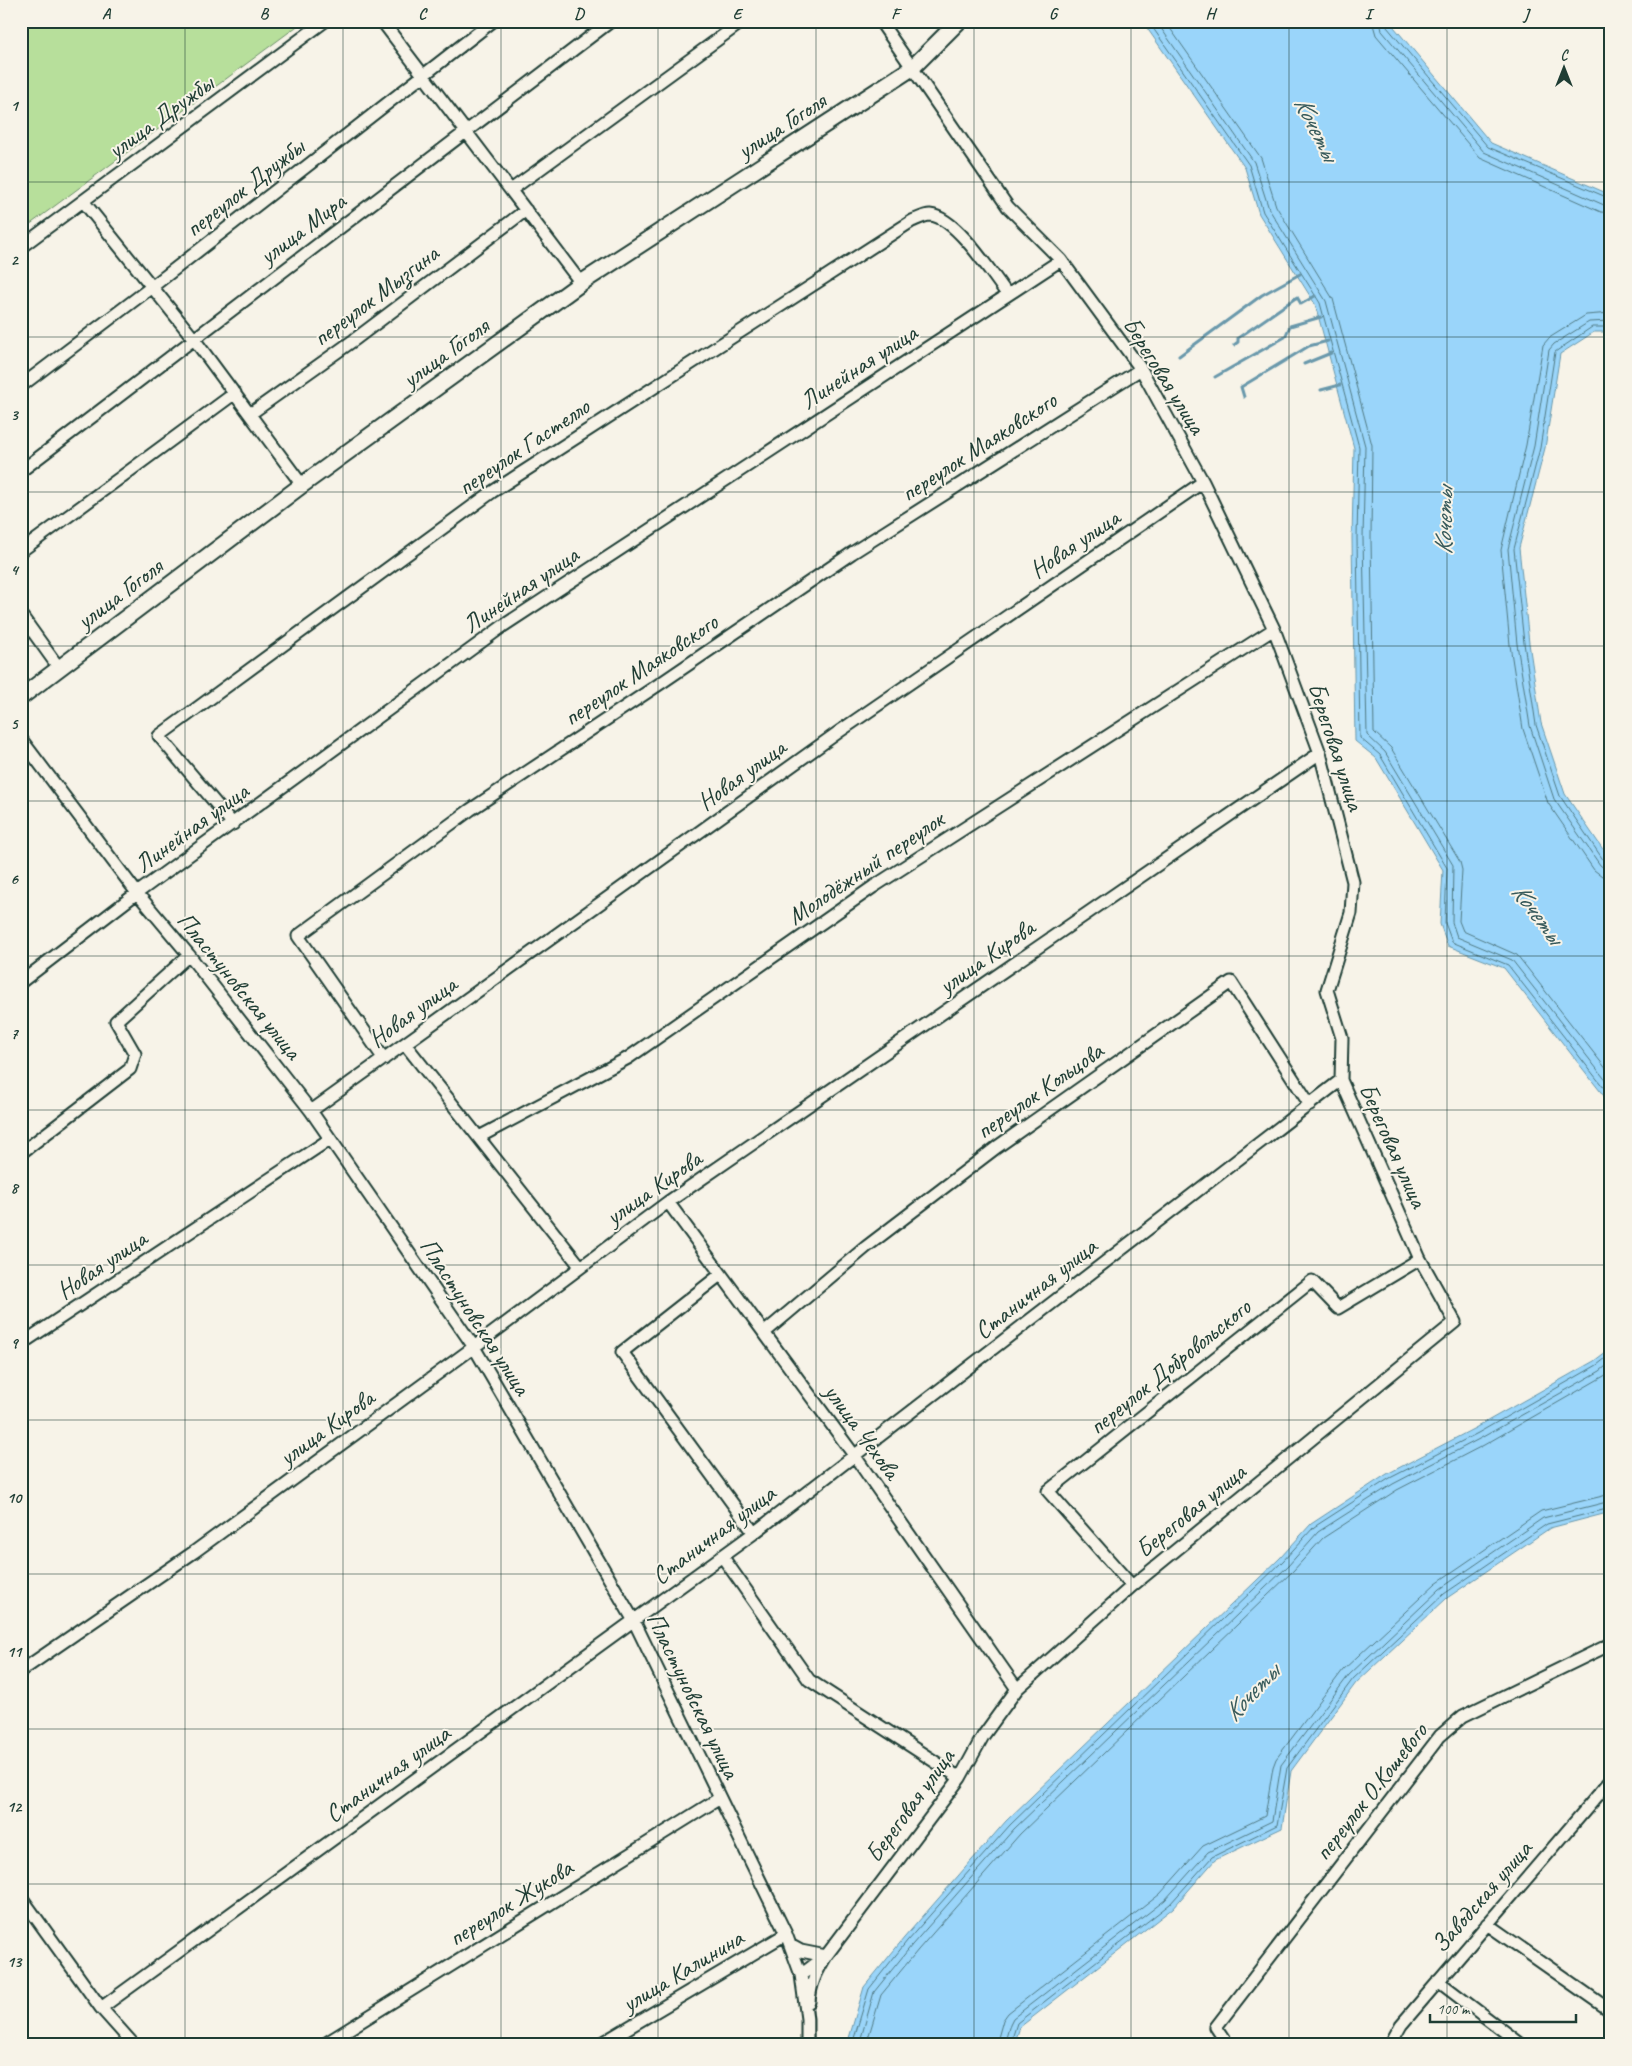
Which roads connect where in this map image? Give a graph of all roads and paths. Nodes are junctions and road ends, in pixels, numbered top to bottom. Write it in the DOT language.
graph roads {
  1 [pos="326,21"];
  2 [pos="382,21"];
  3 [pos="493,21"];
  4 [pos="611,21"];
  5 [pos="743,21"];
  6 [pos="880,21"];
  7 [pos="959,21"];
  8 [pos="912,68"];
  9 [pos="424,76"];
  10 [pos="465,132"];
  11 [pos="511,190"];
  12 [pos="83,200"];
  13 [pos="526,210"];
  14 [pos="21,247"];
  15 [pos="1061,260"];
  16 [pos="581,283"];
  17 [pos="153,286"];
  18 [pos="1007,294"];
  19 [pos="194,339"];
  20 [pos="1141,369"];
  21 [pos="21,386"];
  22 [pos="235,394"];
  23 [pos="250,414"];
  24 [pos="21,471"];
  25 [pos="1203,482"];
  26 [pos="302,485"];
  27 [pos="21,551"];
  28 [pos="21,615"];
  29 [pos="1274,629"];
  30 [pos="59,668"];
  31 [pos="21,696"];
  32 [pos="21,739"];
  33 [pos="1320,753"];
  34 [pos="233,824"];
  35 [pos="137,893"];
  36 [pos="189,955"];
  37 [pos="21,982"];
  38 [pos="405,1044"];
  39 [pos="384,1059"];
  40 [pos="1341,1080"];
  41 [pos="1310,1105"];
  42 [pos="311,1111"];
  43 [pos="479,1137"];
  44 [pos="330,1139"];
  45 [pos="21,1153"];
  46 [pos="668,1202"];
  47 [pos="1420,1259"];
  48 [pos="580,1266"];
  49 [pos="720,1275"];
  50 [pos="764,1333"];
  51 [pos="21,1344"];
  52 [pos="474,1347"];
  53 [pos="854,1455"];
  54 [pos="754,1533"];
  55 [pos="722,1556"];
  56 [pos="1132,1586"];
  57 [pos="634,1622"];
  58 [pos="1611,1644"];
  59 [pos="21,1671"];
  60 [pos="1017,1689"];
  61 [pos="960,1778"];
  62 [pos="1611,1780"];
  63 [pos="720,1798"];
  64 [pos="21,1897"];
  65 [pos="1487,1924"];
  66 [pos="788,1939"];
  67 [pos="826,1956"];
  68 [pos="801,1975"];
  69 [pos="1438,1981"];
  70 [pos="101,2008"];
  71 [pos="1611,2011"];
  72 [pos="807,2018"];
  73 [pos="134,2045"];
  74 [pos="323,2045"];
  75 [pos="599,2045"];
  76 [pos="807,2045"];
  77 [pos="1228,2045"];
  78 [pos="1390,2045"];
  79 [pos="1522,2045"];
  1 -- 12 [label="street, улица Дружбы"];
  2 -- 9 [label="street"];
  3 -- 9 [label="street, переулок Дружбы"];
  4 -- 10 [label="street, улица Мира"];
  5 -- 11 [label="street"];
  6 -- 8 [label="street, Береговая улица"];
  7 -- 8 [label="street, улица Гоголя"];
  8 -- 15 [label="street, Береговая улица"];
  8 -- 16 [label="street, улица Гоголя"];
  9 -- 10 [label="street"];
  9 -- 17 [label="street, переулок Дружбы"];
  10 -- 11 [label="street"];
  10 -- 19 [label="street, улица Мира"];
  11 -- 13 [label="street"];
  12 -- 14 [label="street, улица Дружбы"];
  12 -- 17 [label="street"];
  13 -- 16 [label="street"];
  13 -- 23 [label="street, переулок Мызгина"];
  15 -- 18 [label="street, Линейная улица"];
  15 -- 20 [label="street, Береговая улица"];
  16 -- 26 [label="street, улица Гоголя"];
  17 -- 19 [label="street"];
  17 -- 21 [label="street, переулок Дружбы"];
  18 -- 34 [label="street, Линейная улица"];
  18 -- 34 [label="street, переулок Гастелло"];
  19 -- 22 [label="street"];
  19 -- 24 [label="street, улица Мира"];
  20 -- 25 [label="street, Береговая улица"];
  20 -- 39 [label="street, переулок Маяковского"];
  22 -- 23 [label="street"];
  22 -- 27 [label="street"];
  23 -- 26 [label="street"];
  25 -- 29 [label="street, Береговая улица"];
  25 -- 38 [label="street, Новая улица"];
  26 -- 30 [label="street, улица Гоголя"];
  28 -- 30 [label="street"];
  29 -- 33 [label="street, Береговая улица"];
  29 -- 43 [label="street, Молодёжный переулок"];
  30 -- 31 [label="street, улица Гоголя"];
  32 -- 35 [label="street, Пластуновская улица"];
  33 -- 40 [label="street, Береговая улица"];
  33 -- 46 [label="street, улица Кирова"];
  34 -- 35 [label="street, Линейная улица"];
  35 -- 36 [label="street, Пластуновская улица"];
  35 -- 37 [label="street, Линейная улица"];
  36 -- 42 [label="street, Пластуновская улица"];
  36 -- 45 [label="street"];
  38 -- 39 [label="street, Новая улица"];
  38 -- 43 [label="street"];
  39 -- 42 [label="street, Новая улица"];
  40 -- 41 [label="street, Станичная улица"];
  40 -- 47 [label="street, Береговая улица"];
  41 -- 50 [label="street, переулок Кольцова"];
  41 -- 53 [label="street, Станичная улица"];
  42 -- 44 [label="street, Пластуновская улица"];
  43 -- 48 [label="street"];
  44 -- 51 [label="street, Новая улица"];
  44 -- 52 [label="street, Пластуновская улица"];
  46 -- 48 [label="street, улица Кирова"];
  46 -- 49 [label="street, улица Чехова"];
  47 -- 56 [label="street, Береговая улица"];
  47 -- 56 [label="street, переулок Добровольского"];
  48 -- 52 [label="street, улица Кирова"];
  49 -- 50 [label="street, улица Чехова"];
  49 -- 54 [label="street"];
  50 -- 53 [label="street, улица Чехова"];
  52 -- 57 [label="street, Пластуновская улица"];
  52 -- 59 [label="street, улица Кирова"];
  53 -- 54 [label="street, Станичная улица"];
  53 -- 60 [label="street, улица Чехова"];
  54 -- 55 [label="street, Станичная улица"];
  55 -- 57 [label="street, Станичная улица"];
  55 -- 61 [label="street"];
  56 -- 60 [label="street, Береговая улица"];
  57 -- 63 [label="street, Пластуновская улица"];
  57 -- 70 [label="street, Станичная улица"];
  58 -- 77 [label="street, переулок О.Кошевого"];
  60 -- 61 [label="street, Береговая улица"];
  61 -- 67 [label="street, Береговая улица"];
  62 -- 65 [label="street, Заводская улица"];
  63 -- 66 [label="street, Пластуновская улица"];
  63 -- 74 [label="street, переулок Жукова"];
  64 -- 70 [label="street"];
  65 -- 69 [label="street, Заводская улица"];
  65 -- 71 [label="street"];
  66 -- 67 [label="street"];
  66 -- 68 [label="street, Пластуновская улица"];
  66 -- 75 [label="street, улица Калинина"];
  67 -- 68 [label="street, Береговая улица"];
  67 -- 72 [label="street"];
  68 -- 72 [label="street"];
  69 -- 78 [label="street, Заводская улица"];
  69 -- 79 [label="street"];
  70 -- 73 [label="street"];
  72 -- 76 [label="street"];
}
